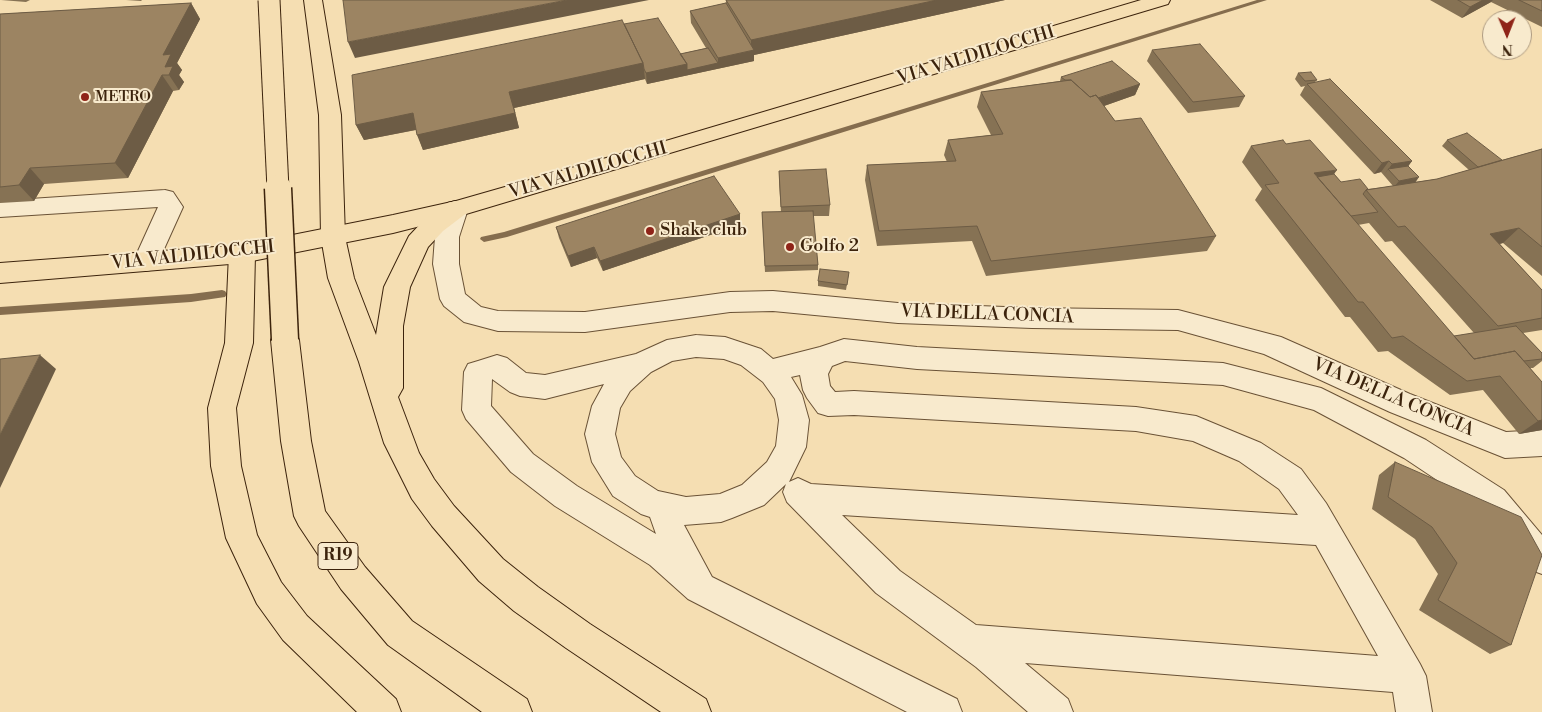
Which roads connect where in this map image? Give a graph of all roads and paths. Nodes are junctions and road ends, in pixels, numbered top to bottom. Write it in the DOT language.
graph roads {
  1 [pos="269,0"];
  2 [pos="313,0"];
  3 [pos="1161,0"];
  4 [pos="0,208"];
  5 [pos="456,208"];
  6 [pos="333,237"];
  7 [pos="242,254"];
  8 [pos="146,262"];
  9 [pos="0,273"];
  10 [pos="498,322"];
  11 [pos="822,358"];
  12 [pos="641,364"];
  13 [pos="497,366"];
  14 [pos="769,371"];
  15 [pos="828,404"];
  16 [pos="791,409"];
  17 [pos="388,410"];
  18 [pos="1542,443"];
  19 [pos="778,472"];
  20 [pos="804,498"];
  21 [pos="661,506"];
  22 [pos="1325,531"];
  23 [pos="1542,559"];
  24 [pos="700,588"];
  25 [pos="970,642"];
  26 [pos="1408,676"];
  27 [pos="505,710"];
  28 [pos="384,712"];
  29 [pos="693,712"];
  30 [pos="944,712"];
  31 [pos="1055,712"];
  32 [pos="1414,712"];
  1 -- 27 [label="main road, R19, bridge"];
  2 -- 6 [label="main road"];
  3 -- 5 [label="main road, VIA VALDILOCCHI"];
  4 -- 8 [label="street"];
  5 -- 6 [label="main road, VIA VALDILOCCHI"];
  5 -- 10 [label="street, VIA DELLA CONCIA"];
  5 -- 17 [label="main road"];
  6 -- 7 [label="main road, VIA VALDILOCCHI"];
  6 -- 17 [label="main road"];
  7 -- 8 [label="main road, VIA VALDILOCCHI"];
  7 -- 28 [label="main road"];
  8 -- 9 [label="main road, VIA VALDILOCCHI"];
  10 -- 13 [label="street"];
  10 -- 18 [label="street, VIA DELLA CONCIA"];
  11 -- 14 [label="street"];
  11 -- 15 [label="street"];
  11 -- 23 [label="street"];
  12 -- 13 [label="street"];
  12 -- 14 [label="street"];
  12 -- 21 [label="street"];
  13 -- 24 [label="street"];
  14 -- 16 [label="street"];
  15 -- 16 [label="street"];
  15 -- 22 [label="street"];
  16 -- 19 [label="street"];
  17 -- 29 [label="main road"];
  19 -- 20 [label="street"];
  19 -- 21 [label="street"];
  20 -- 22 [label="street"];
  20 -- 25 [label="street"];
  21 -- 24 [label="street"];
  22 -- 26 [label="street"];
  24 -- 30 [label="street"];
  25 -- 26 [label="street"];
  25 -- 31 [label="street"];
  26 -- 32 [label="street"];
}
